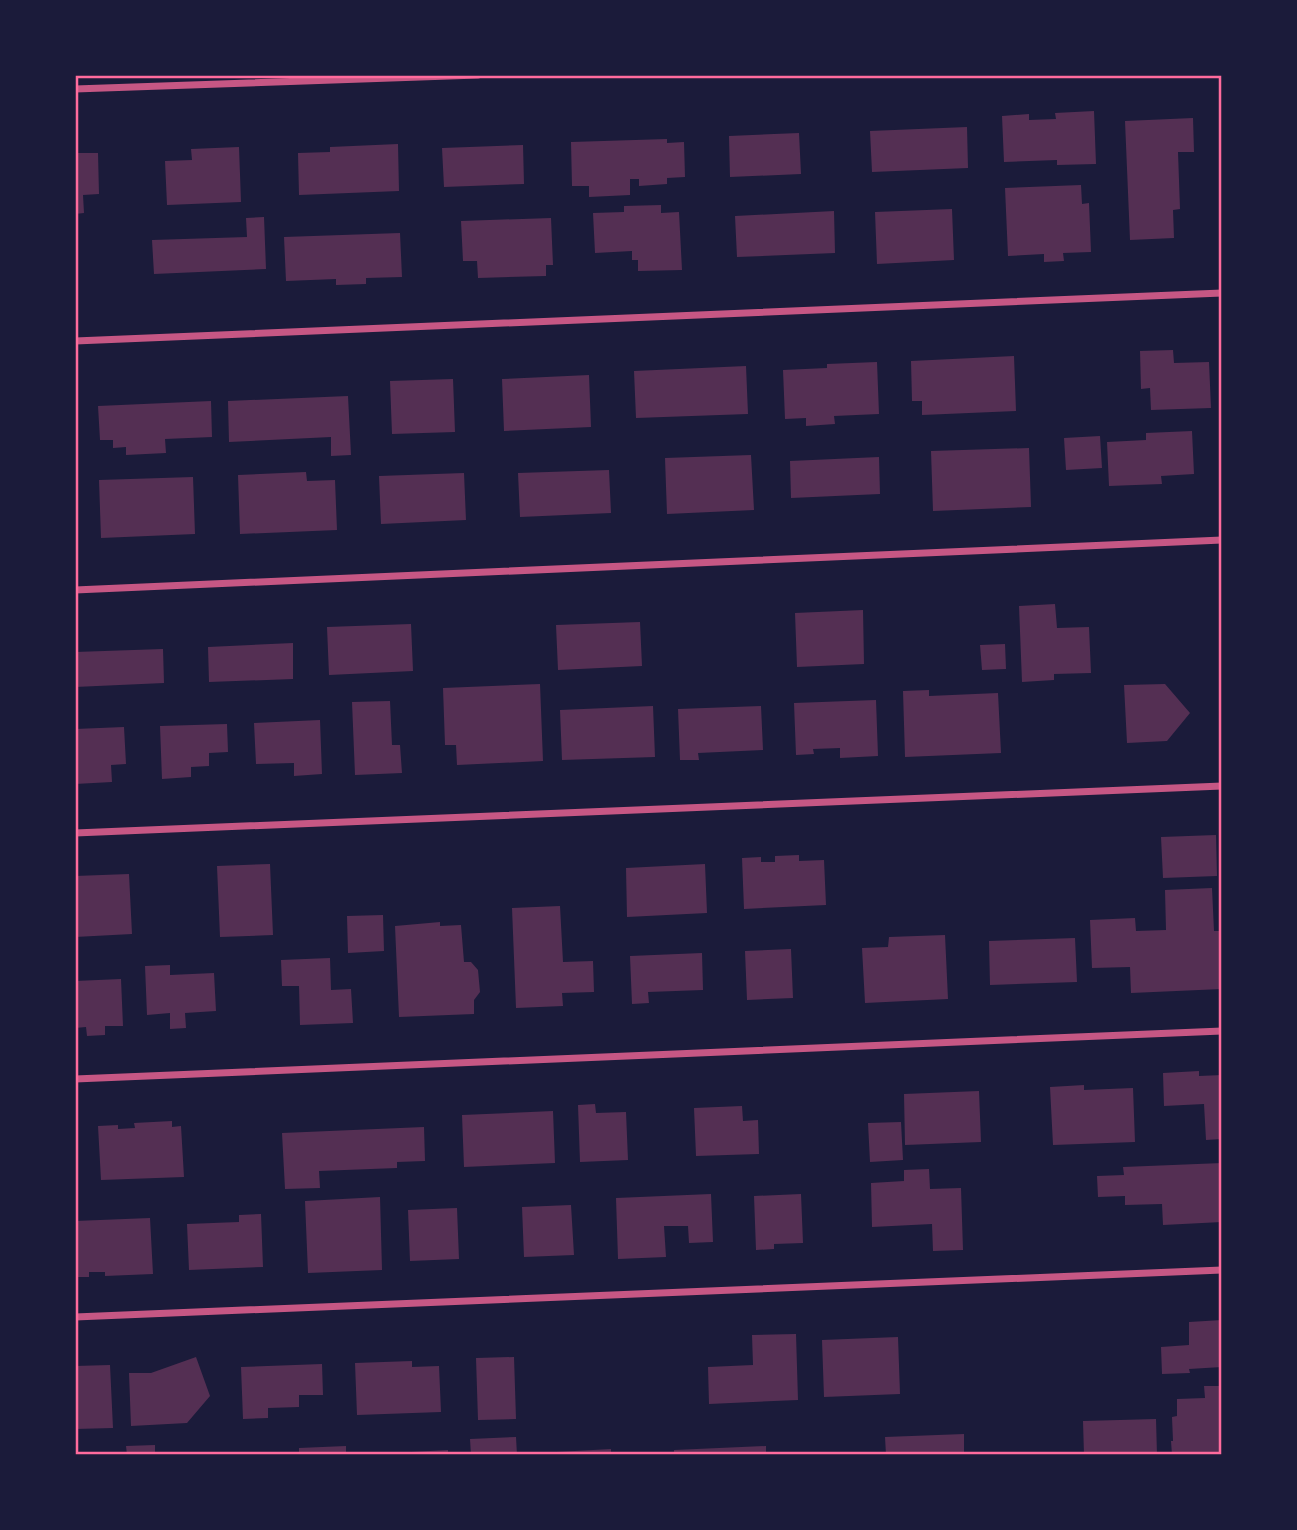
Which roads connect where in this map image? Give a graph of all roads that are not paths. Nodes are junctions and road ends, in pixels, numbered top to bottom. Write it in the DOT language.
graph roads {
  1 [pos="478,75"];
  2 [pos="75,89"];
  3 [pos="1222,293"];
  4 [pos="75,341"];
  5 [pos="1222,540"];
  6 [pos="75,590"];
  7 [pos="1222,786"];
  8 [pos="75,833"];
  9 [pos="1222,1031"];
  10 [pos="75,1079"];
  11 [pos="1222,1270"];
  12 [pos="75,1317"];
  1 -- 2 [label="street"];
  3 -- 4 [label="street"];
  5 -- 6 [label="street"];
  7 -- 8 [label="street"];
  9 -- 10 [label="street"];
  11 -- 12 [label="street"];
}
